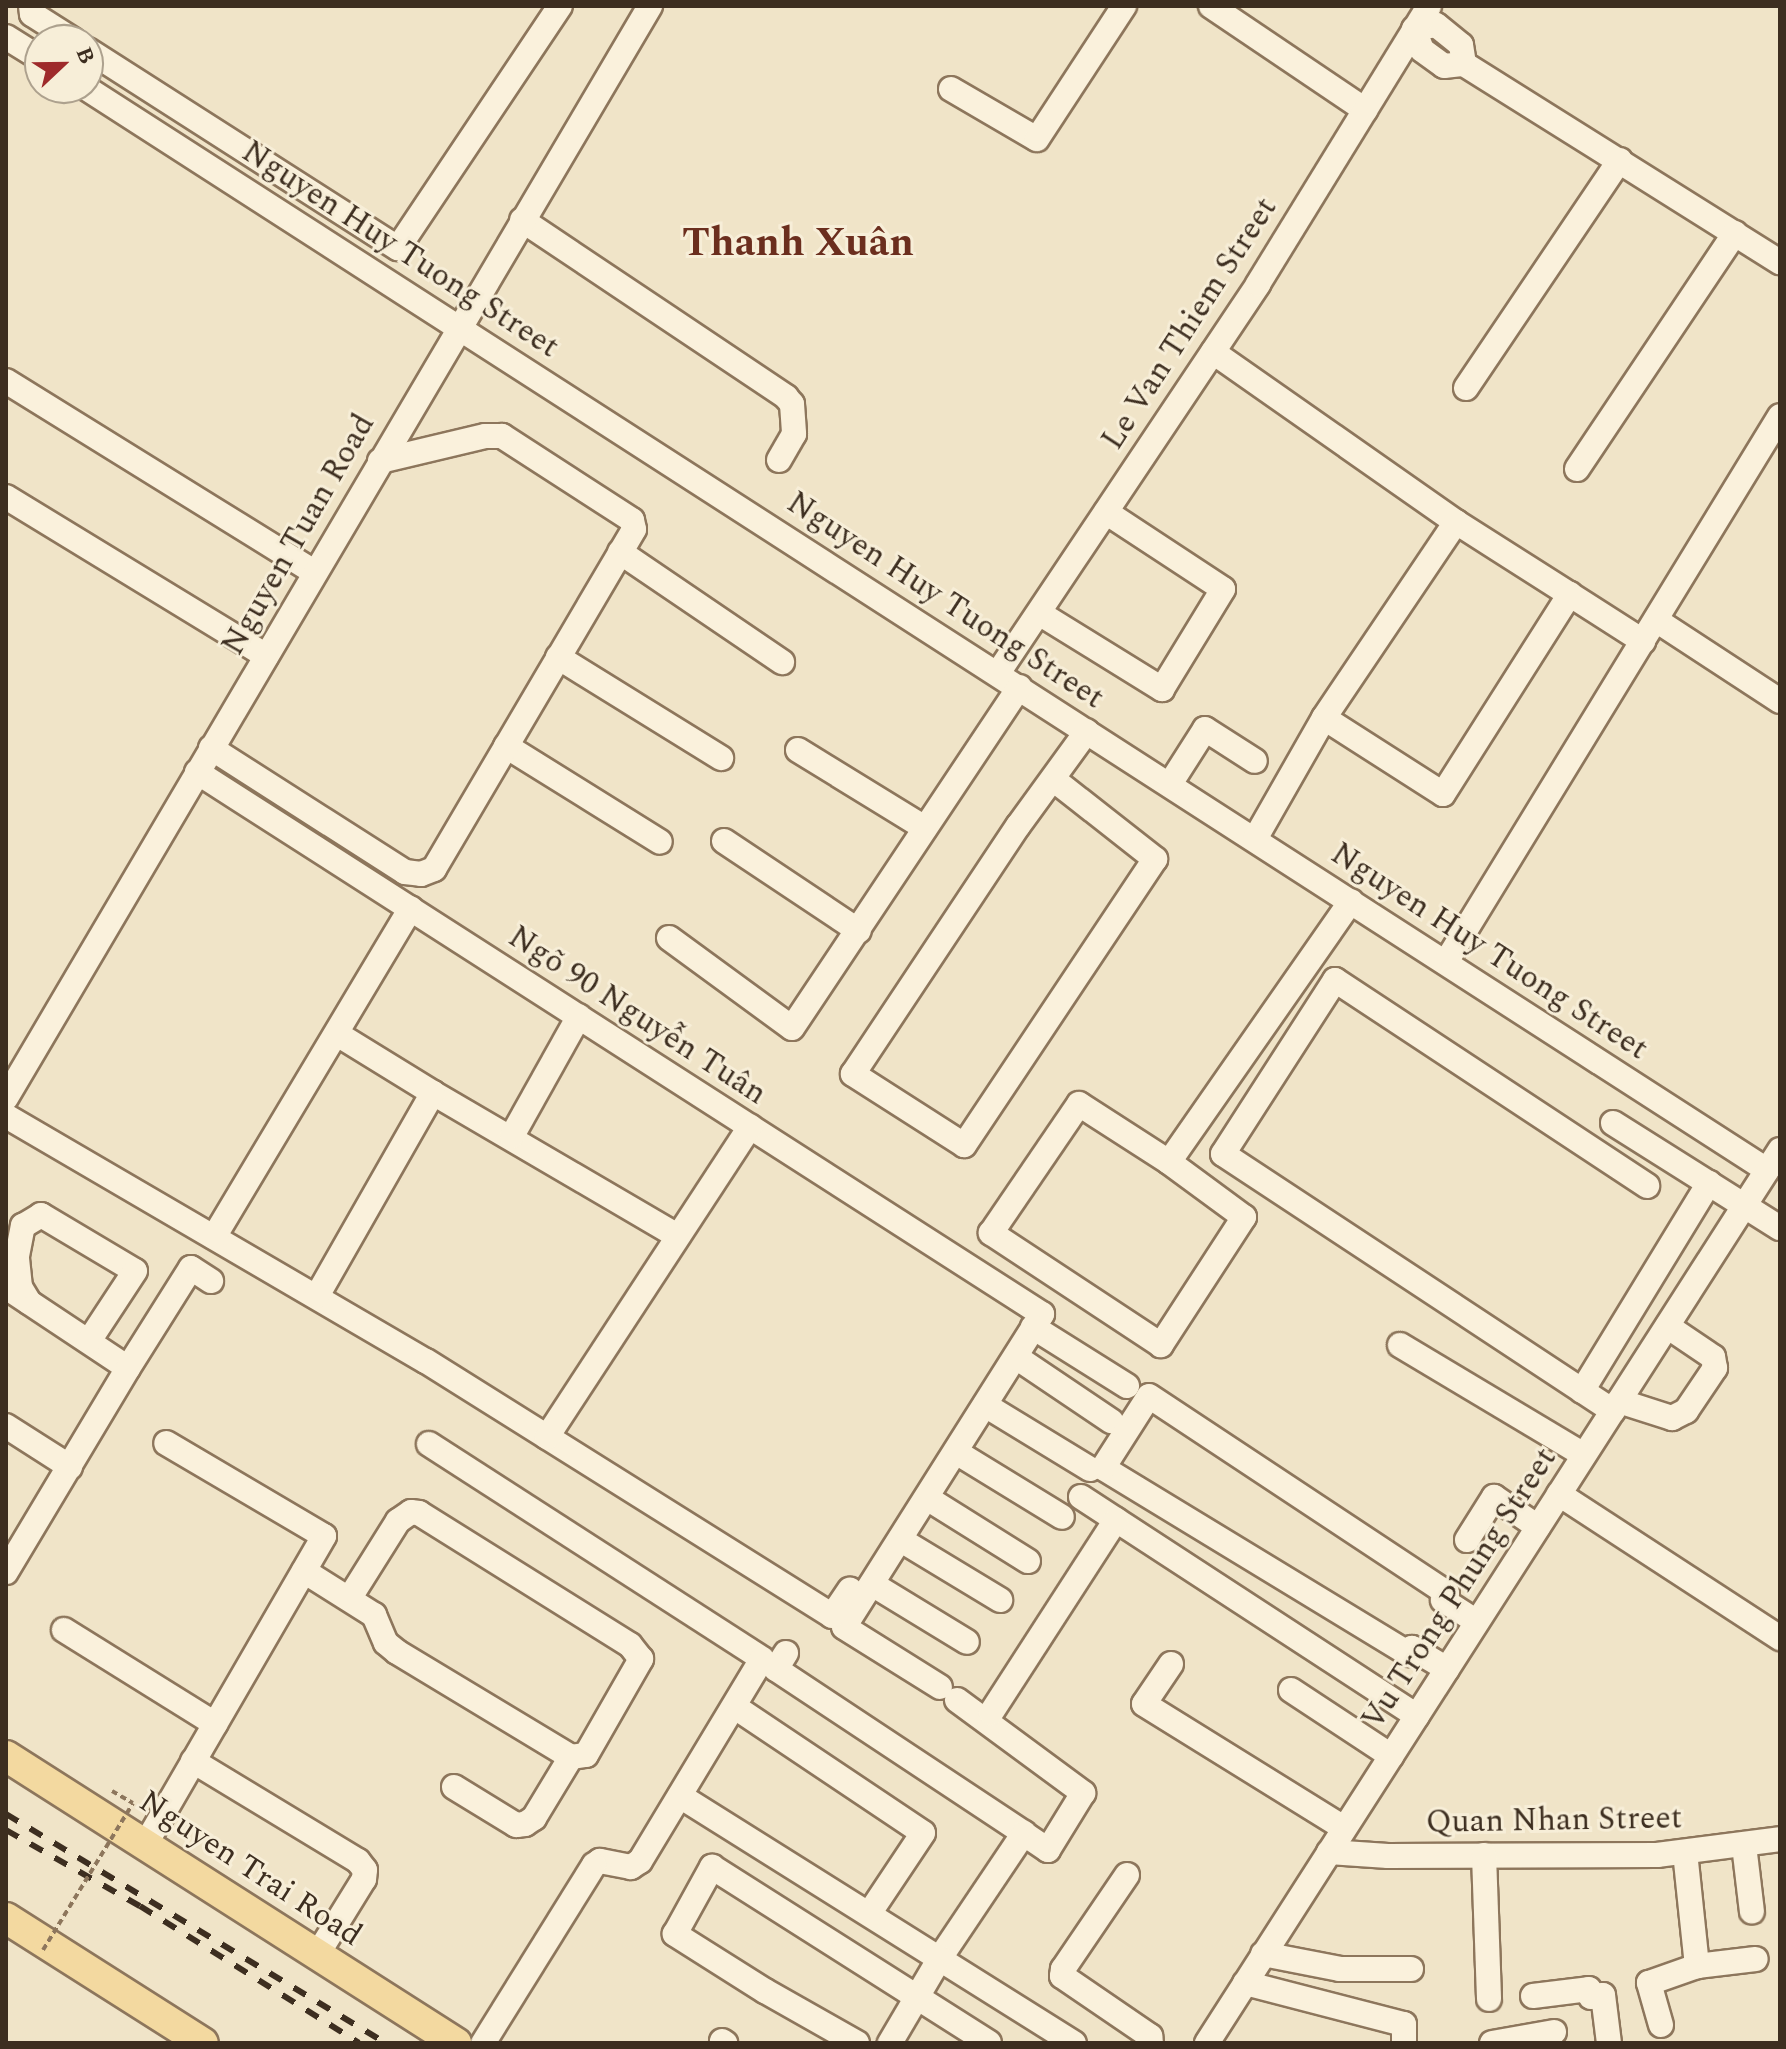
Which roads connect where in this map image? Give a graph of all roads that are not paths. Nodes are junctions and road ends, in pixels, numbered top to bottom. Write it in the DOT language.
graph roads {
  1 [pos="31,6"];
  2 [pos="560,6"];
  3 [pos="650,6"];
  4 [pos="1124,6"];
  5 [pos="1211,6"];
  6 [pos="1429,6"];
  7 [pos="48,24"];
  8 [pos="1414,29"];
  9 [pos="6,37"];
  10 [pos="24,48"];
  11 [pos="104,60"];
  12 [pos="951,89"];
  13 [pos="104,99"];
  14 [pos="176,106"];
  15 [pos="1365,110"];
  16 [pos="207,126"];
  17 [pos="159,134"];
  18 [pos="190,154"];
  19 [pos="1620,160"];
  20 [pos="522,220"];
  21 [pos="1735,233"];
  22 [pos="1780,262"];
  23 [pos="459,325"];
  24 [pos="1213,352"];
  25 [pos="6,381"];
  26 [pos="1466,388"];
  27 [pos="1780,416"];
  28 [pos="779,460"];
  29 [pos="380,461"];
  30 [pos="1577,469"];
  31 [pos="6,497"];
  32 [pos="1112,515"];
  33 [pos="1456,522"];
  34 [pos="620,552"];
  35 [pos="314,572"];
  36 [pos="1570,594"];
  37 [pos="1045,617"];
  38 [pos="1650,630"];
  39 [pos="266,656"];
  40 [pos="558,657"];
  41 [pos="782,662"];
  42 [pos="998,673"];
  43 [pos="1019,687"];
  44 [pos="1780,700"];
  45 [pos="1324,718"];
  46 [pos="1087,731"];
  47 [pos="506,746"];
  48 [pos="211,748"];
  49 [pos="798,750"];
  50 [pos="721,758"];
  51 [pos="1255,761"];
  52 [pos="197,772"];
  53 [pos="1053,779"];
  54 [pos="1170,784"];
  55 [pos="925,828"];
  56 [pos="1255,839"];
  57 [pos="724,841"];
  58 [pos="660,842"];
  59 [pos="1351,901"];
  60 [pos="411,908"];
  61 [pos="859,931"];
  62 [pos="669,938"];
  63 [pos="1446,962"];
  64 [pos="579,1016"];
  65 [pos="337,1034"];
  66 [pos="433,1093"];
  67 [pos="6,1098"];
  68 [pos="6,1116"];
  69 [pos="1613,1123"];
  70 [pos="750,1127"];
  71 [pos="512,1136"];
  72 [pos="1774,1160"];
  73 [pos="1169,1162"];
  74 [pos="1709,1183"];
  75 [pos="1647,1186"];
  76 [pos="1746,1205"];
  77 [pos="1780,1228"];
  78 [pos="676,1235"];
  79 [pos="214,1237"];
  80 [pos="211,1281"];
  81 [pos="6,1287"];
  82 [pos="317,1296"];
  83 [pos="29,1302"];
  84 [pos="1035,1316"];
  85 [pos="1667,1326"];
  86 [pos="89,1341"];
  87 [pos="1400,1345"];
  88 [pos="1016,1357"];
  89 [pos="128,1368"];
  90 [pos="1127,1386"];
  91 [pos="1582,1391"];
  92 [pos="985,1405"];
  93 [pos="1616,1406"];
  94 [pos="1111,1421"];
  95 [pos="6,1426"];
  96 [pos="547,1437"];
  97 [pos="166,1443"];
  98 [pos="429,1444"];
  99 [pos="956,1452"];
  100 [pos="1584,1455"];
  101 [pos="70,1467"];
  102 [pos="1090,1469"];
  103 [pos="1559,1494"];
  104 [pos="1081,1497"];
  105 [pos="927,1498"];
  106 [pos="1062,1517"];
  107 [pos="1116,1520"];
  108 [pos="1538,1527"];
  109 [pos="15,1534"];
  110 [pos="901,1540"];
  111 [pos="1467,1540"];
  112 [pos="1028,1561"];
  113 [pos="304,1571"];
  114 [pos="6,1572"];
  115 [pos="872,1584"];
  116 [pos="349,1599"];
  117 [pos="1000,1600"];
  118 [pos="1477,1622"];
  119 [pos="64,1630"];
  120 [pos="1780,1638"];
  121 [pos="967,1642"];
  122 [pos="786,1653"];
  123 [pos="1171,1664"];
  124 [pos="1447,1669"];
  125 [pos="1291,1690"];
  126 [pos="735,1707"];
  127 [pos="991,1713"];
  128 [pos="1417,1716"];
  129 [pos="215,1724"];
  130 [pos="6,1756"];
  131 [pos="1391,1756"];
  132 [pos="571,1757"];
  133 [pos="193,1761"];
  134 [pos="454,1787"];
  135 [pos="680,1796"];
  136 [pos="1344,1828"];
  137 [pos="1024,1834"];
  138 [pos="1780,1839"];
  139 [pos="145,1845"];
  140 [pos="1744,1845"];
  141 [pos="1329,1852"];
  142 [pos="1685,1852"];
  143 [pos="1484,1855"];
  144 [pos="1127,1875"];
  145 [pos="1752,1912"];
  146 [pos="869,1914"];
  147 [pos="9,1926"];
  148 [pos="1263,1954"];
  149 [pos="317,1955"];
  150 [pos="940,1958"];
  151 [pos="1756,1959"];
  152 [pos="1697,1966"];
  153 [pos="1411,1969"];
  154 [pos="1245,1983"];
  155 [pos="1533,1996"];
  156 [pos="918,1997"];
  157 [pos="1489,1999"];
  158 [pos="1661,2025"];
  159 [pos="1554,2032"];
  160 [pos="203,2043"];
  161 [pos="456,2043"];
  162 [pos="483,2043"];
  163 [pos="857,2043"];
  164 [pos="890,2043"];
  165 [pos="989,2043"];
  166 [pos="1074,2043"];
  167 [pos="1151,2043"];
  168 [pos="1207,2043"];
  169 [pos="1404,2043"];
  170 [pos="1492,2043"];
  171 [pos="1609,2043"];
  1 -- 7 [label="street"];
  2 -- 16 [label="street"];
  3 -- 20 [label="street, Nguyen Tuan Road"];
  4 -- 12 [label="street"];
  5 -- 15 [label="street"];
  6 -- 8 [label="street, Le Van Thiem Street"];
  8 -- 15 [label="street, Le Van Thiem Street"];
  8 -- 19 [label="street"];
  9 -- 10 [label="street"];
  11 -- 14 [label="street"];
  13 -- 17 [label="street, Nguyen Huy Tuong Street"];
  14 -- 16 [label="street"];
  14 -- 17 [label="street"];
  15 -- 24 [label="street, Le Van Thiem Street"];
  16 -- 18 [label="street"];
  17 -- 18 [label="street, Nguyen Huy Tuong Street"];
  18 -- 23 [label="street, Nguyen Huy Tuong Street"];
  19 -- 21 [label="street"];
  19 -- 26 [label="street"];
  20 -- 23 [label="street, Nguyen Tuan Road"];
  20 -- 28 [label="street"];
  21 -- 22 [label="street"];
  21 -- 30 [label="street"];
  23 -- 29 [label="street, Nguyen Tuan Road"];
  23 -- 42 [label="street, Nguyen Huy Tuong Street"];
  24 -- 32 [label="street, Le Van Thiem Street"];
  24 -- 33 [label="street"];
  25 -- 35 [label="street"];
  27 -- 38 [label="street"];
  29 -- 34 [label="street"];
  29 -- 35 [label="street, Nguyen Tuan Road"];
  31 -- 39 [label="street"];
  32 -- 37 [label="street, Le Van Thiem Street"];
  32 -- 37 [label="street"];
  33 -- 36 [label="street"];
  33 -- 45 [label="street"];
  34 -- 40 [label="street"];
  34 -- 41 [label="street"];
  35 -- 39 [label="street, Nguyen Tuan Road"];
  36 -- 38 [label="street"];
  36 -- 45 [label="street"];
  37 -- 42 [label="street, Le Van Thiem Street"];
  38 -- 44 [label="street"];
  38 -- 63 [label="street"];
  39 -- 48 [label="street, Nguyen Tuan Road"];
  40 -- 47 [label="street"];
  40 -- 50 [label="street"];
  42 -- 43 [label="street, Nguyen Huy Tuong Street"];
  43 -- 46 [label="street, Nguyen Huy Tuong Street"];
  43 -- 55 [label="street"];
  45 -- 56 [label="street"];
  46 -- 53 [label="street"];
  46 -- 54 [label="street, Nguyen Huy Tuong Street"];
  47 -- 48 [label="street"];
  47 -- 58 [label="street"];
  48 -- 52 [label="street, Nguyen Tuan Road"];
  49 -- 55 [label="street"];
  51 -- 54 [label="street"];
  52 -- 60 [label="street, Ngõ 90 Nguyễn Tuân"];
  52 -- 67 [label="street, Nguyen Tuan Road"];
  53 -- 53 [label="street"];
  54 -- 56 [label="street, Nguyen Huy Tuong Street"];
  55 -- 61 [label="street"];
  56 -- 59 [label="street, Nguyen Huy Tuong Street"];
  57 -- 61 [label="street"];
  59 -- 63 [label="street, Nguyen Huy Tuong Street"];
  59 -- 73 [label="street"];
  60 -- 64 [label="street, Ngõ 90 Nguyễn Tuân"];
  60 -- 65 [label="street"];
  61 -- 62 [label="street"];
  63 -- 72 [label="street, Nguyen Huy Tuong Street"];
  64 -- 70 [label="street, Ngõ 90 Nguyễn Tuân"];
  64 -- 71 [label="street"];
  65 -- 66 [label="street"];
  65 -- 79 [label="street"];
  66 -- 71 [label="street"];
  66 -- 82 [label="street"];
  68 -- 79 [label="street"];
  69 -- 74 [label="street"];
  70 -- 78 [label="street"];
  70 -- 84 [label="street, Ngõ 90 Nguyễn Tuân"];
  71 -- 78 [label="street"];
  72 -- 76 [label="street, Vu Trong Phung Street"];
  73 -- 73 [label="street"];
  74 -- 76 [label="street"];
  74 -- 91 [label="street"];
  75 -- 91 [label="street"];
  76 -- 77 [label="street"];
  76 -- 85 [label="street, Vu Trong Phung Street"];
  78 -- 96 [label="street"];
  79 -- 82 [label="street"];
  80 -- 89 [label="street"];
  81 -- 83 [label="street"];
  82 -- 96 [label="street"];
  83 -- 86 [label="street"];
  83 -- 86 [label="street"];
  84 -- 88 [label="street"];
  84 -- 90 [label="street, Ngõ 90 Nguyễn Tuân"];
  84 -- 96 [label="street"];
  85 -- 93 [label="street, Vu Trong Phung Street"];
  85 -- 93 [label="street"];
  86 -- 89 [label="street"];
  87 -- 100 [label="street"];
  88 -- 92 [label="street"];
  88 -- 94 [label="street"];
  89 -- 101 [label="street"];
  91 -- 93 [label="street"];
  92 -- 99 [label="street"];
  92 -- 102 [label="street"];
  93 -- 100 [label="street, Vu Trong Phung Street"];
  95 -- 101 [label="street"];
  97 -- 113 [label="street"];
  98 -- 126 [label="street"];
  99 -- 105 [label="street"];
  99 -- 106 [label="street"];
  100 -- 103 [label="street, Vu Trong Phung Street"];
  101 -- 109 [label="street"];
  103 -- 108 [label="street, Vu Trong Phung Street"];
  103 -- 120 [label="street"];
  104 -- 107 [label="street"];
  105 -- 110 [label="street"];
  105 -- 112 [label="street"];
  107 -- 127 [label="street"];
  107 -- 128 [label="street"];
  108 -- 111 [label="street"];
  108 -- 118 [label="street, Vu Trong Phung Street"];
  109 -- 114 [label="street"];
  110 -- 115 [label="street"];
  110 -- 117 [label="street"];
  113 -- 116 [label="street"];
  113 -- 129 [label="street"];
  115 -- 121 [label="street"];
  115 -- 137 [label="street"];
  116 -- 132 [label="street"];
  116 -- 132 [label="street"];
  118 -- 124 [label="street, Vu Trong Phung Street"];
  118 -- 124 [label="street"];
  119 -- 129 [label="street"];
  122 -- 137 [label="street"];
  123 -- 136 [label="street"];
  124 -- 128 [label="street, Vu Trong Phung Street"];
  125 -- 131 [label="street"];
  126 -- 135 [label="street"];
  126 -- 146 [label="street"];
  128 -- 131 [label="street, Vu Trong Phung Street"];
  129 -- 133 [label="street"];
  130 -- 139 [label="main road, Nguyen Trai Road"];
  131 -- 136 [label="street, Vu Trong Phung Street"];
  132 -- 134 [label="street"];
  133 -- 139 [label="street"];
  133 -- 149 [label="street"];
  135 -- 146 [label="street"];
  135 -- 162 [label="street"];
  136 -- 141 [label="street, Vu Trong Phung Street"];
  137 -- 150 [label="street"];
  138 -- 140 [label="street, Quan Nhan Street"];
  139 -- 149 [label="main road, Nguyen Trai Road"];
  140 -- 142 [label="street, Quan Nhan Street"];
  140 -- 145 [label="street"];
  141 -- 143 [label="street, Quan Nhan Street"];
  141 -- 148 [label="street, Vu Trong Phung Street"];
  142 -- 143 [label="street, Quan Nhan Street"];
  142 -- 152 [label="street"];
  143 -- 157 [label="street"];
  144 -- 167 [label="street"];
  146 -- 150 [label="street"];
  147 -- 160 [label="main road"];
  148 -- 153 [label="street"];
  148 -- 154 [label="street, Vu Trong Phung Street"];
  149 -- 161 [label="main road, Nguyen Trai Road"];
  150 -- 156 [label="street"];
  150 -- 166 [label="street"];
  151 -- 152 [label="street"];
  152 -- 158 [label="street"];
  154 -- 168 [label="street, Vu Trong Phung Street"];
  154 -- 169 [label="street"];
  155 -- 171 [label="street"];
  156 -- 163 [label="street"];
  156 -- 164 [label="street"];
  156 -- 165 [label="street"];
  159 -- 170 [label="street"];
}
